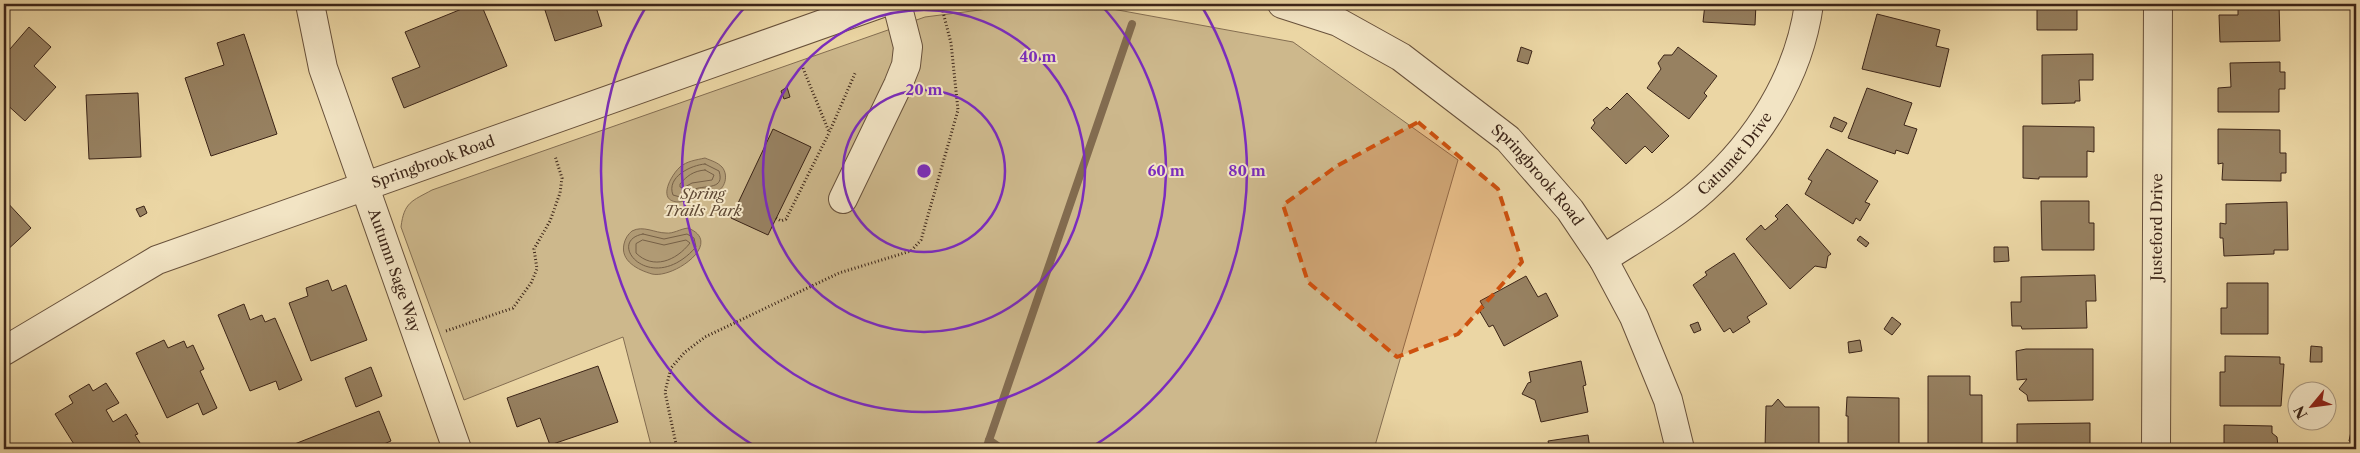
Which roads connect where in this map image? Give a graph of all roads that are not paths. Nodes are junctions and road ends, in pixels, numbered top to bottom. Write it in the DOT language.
graph roads {
  1 [pos="310,4"];
  2 [pos="879,4"];
  3 [pos="897,4"];
  4 [pos="1282,4"];
  5 [pos="1809,4"];
  6 [pos="2158,4"];
  7 [pos="365,185"];
  8 [pos="843,199"];
  9 [pos="1603,260"];
  10 [pos="4,351"];
  11 [pos="457,449"];
  12 [pos="1680,449"];
  13 [pos="2156,449"];
  1 -- 7 [label="street, Autumn Sage Way"];
  2 -- 7 [label="street, Springbrook Road"];
  3 -- 8 [label="street"];
  4 -- 9 [label="street, Springbrook Road"];
  5 -- 9 [label="street, Catumet Drive"];
  6 -- 13 [label="street, Justeford Drive"];
  7 -- 10 [label="street, Springbrook Road"];
  7 -- 11 [label="street, Autumn Sage Way"];
  9 -- 12 [label="street, Springbrook Road"];
}
